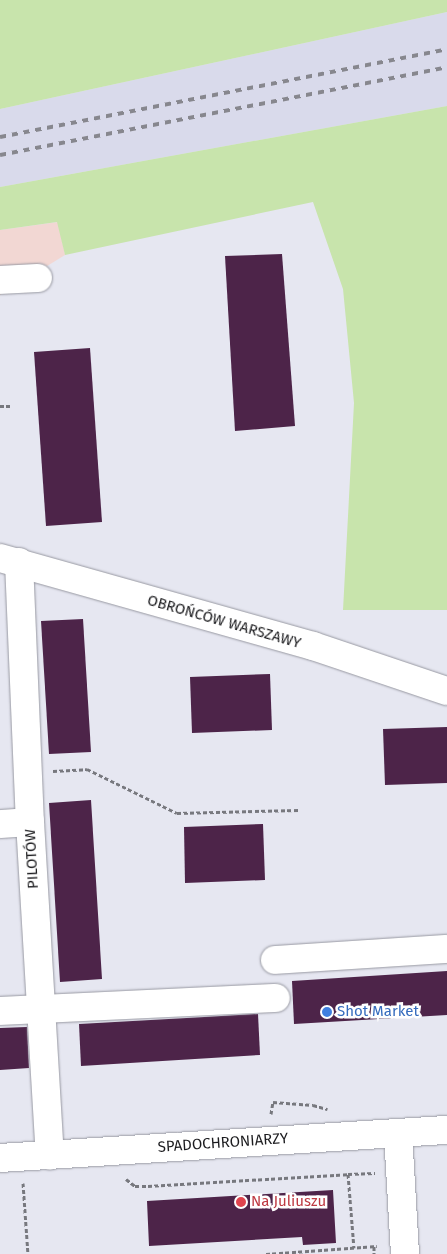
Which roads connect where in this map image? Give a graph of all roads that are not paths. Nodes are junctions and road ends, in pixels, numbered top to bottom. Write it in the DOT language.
graph roads {
  1 [pos="38,278"];
  2 [pos="0,280"];
  3 [pos="10,560"];
  4 [pos="447,691"];
  5 [pos="30,822"];
  6 [pos="0,824"];
  7 [pos="447,949"];
  8 [pos="275,960"];
  9 [pos="276,998"];
  10 [pos="40,1009"];
  11 [pos="0,1011"];
  12 [pos="447,1130"];
  13 [pos="398,1133"];
  14 [pos="50,1155"];
  15 [pos="0,1158"];
  16 [pos="393,1250"];
  1 -- 2 [label="street"];
  3 -- 4 [label="street, OBROŃCÓW WARSZAWY"];
  3 -- 5 [label="street, PILOTÓW"];
  5 -- 6 [label="street"];
  5 -- 10 [label="street, PILOTÓW"];
  7 -- 8 [label="street"];
  9 -- 10 [label="street"];
  10 -- 11 [label="street"];
  10 -- 14 [label="street, PILOTÓW"];
  12 -- 13 [label="street, SPADOCHRONIARZY"];
  13 -- 14 [label="street, SPADOCHRONIARZY"];
  13 -- 16 [label="street"];
  14 -- 15 [label="street, SPADOCHRONIARZY"];
}
